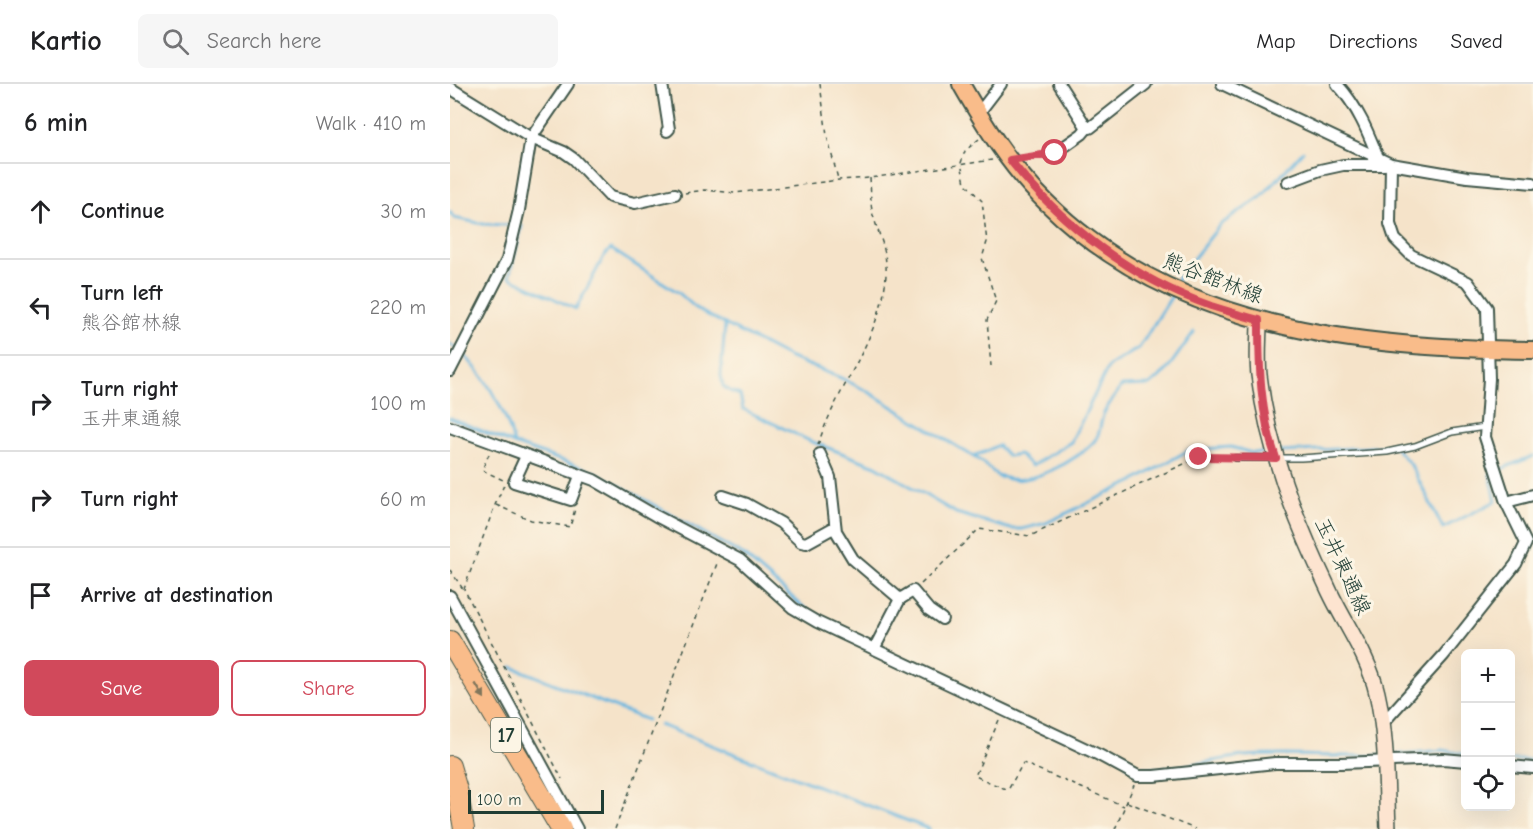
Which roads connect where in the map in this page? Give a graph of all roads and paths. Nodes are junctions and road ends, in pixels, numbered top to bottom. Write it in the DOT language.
graph roads {
  1 [pos="568,84"];
  2 [pos="662,84"];
  3 [pos="820,84"];
  4 [pos="961,84"];
  5 [pos="1001,84"];
  6 [pos="1059,84"];
  7 [pos="1146,84"];
  8 [pos="1222,84"];
  9 [pos="1337,84"];
  10 [pos="450,88"];
  11 [pos="978,114"];
  12 [pos="1087,128"];
  13 [pos="989,130"];
  14 [pos="667,131"];
  15 [pos="531,138"];
  16 [pos="1055,153"];
  17 [pos="1010,160"];
  18 [pos="1379,160"];
  19 [pos="961,163"];
  20 [pos="1391,164"];
  21 [pos="870,178"];
  22 [pos="839,180"];
  23 [pos="1288,182"];
  24 [pos="1533,183"];
  25 [pos="675,195"];
  26 [pos="1259,320"];
  27 [pos="1489,349"];
  28 [pos="1533,350"];
  29 [pos="991,366"];
  30 [pos="450,371"];
  31 [pos="450,427"];
  32 [pos="1485,427"];
  33 [pos="493,445"];
  34 [pos="820,454"];
  35 [pos="526,456"];
  36 [pos="1236,458"];
  37 [pos="1276,458"];
  38 [pos="580,476"];
  39 [pos="1533,495"];
  40 [pos="723,496"];
  41 [pos="577,501"];
  42 [pos="1506,501"];
  43 [pos="495,505"];
  44 [pos="835,527"];
  45 [pos="722,551"];
  46 [pos="450,570"];
  47 [pos="464,590"];
  48 [pos="913,591"];
  49 [pos="450,596"];
  50 [pos="900,599"];
  51 [pos="942,619"];
  52 [pos="450,641"];
  53 [pos="875,646"];
  54 [pos="1003,711"];
  55 [pos="1382,724"];
  56 [pos="1385,758"];
  57 [pos="1461,761"];
  58 [pos="450,766"];
  59 [pos="1515,766"];
  60 [pos="1533,768"];
  61 [pos="1138,776"];
  62 [pos="563,781"];
  63 [pos="1127,802"];
  64 [pos="1124,806"];
  65 [pos="450,821"];
  66 [pos="451,829"];
  67 [pos="464,829"];
  68 [pos="561,829"];
  69 [pos="577,829"];
  70 [pos="615,829"];
  71 [pos="1115,829"];
  72 [pos="1195,829"];
  73 [pos="1388,829"];
  1 -- 15 [label="street"];
  2 -- 14 [label="street"];
  3 -- 22 [label="path"];
  4 -- 11 [label="main road, 熊谷館林線"];
  5 -- 11 [label="street"];
  6 -- 12 [label="street"];
  7 -- 12 [label="street"];
  8 -- 18 [label="street"];
  9 -- 18 [label="street"];
  10 -- 15 [label="street"];
  11 -- 13 [label="main road, 熊谷館林線"];
  12 -- 16 [label="street"];
  13 -- 17 [label="main road, 熊谷館林線"];
  13 -- 19 [label="path"];
  15 -- 25 [label="street"];
  15 -- 30 [label="street"];
  16 -- 17 [label="path"];
  17 -- 19 [label="path"];
  17 -- 26 [label="main road, 熊谷館林線"];
  18 -- 20 [label="street"];
  19 -- 21 [label="path"];
  19 -- 29 [label="path"];
  20 -- 23 [label="street"];
  20 -- 24 [label="street"];
  20 -- 27 [label="street"];
  21 -- 22 [label="path"];
  21 -- 34 [label="path"];
  22 -- 25 [label="path"];
  26 -- 27 [label="main road, 熊谷館林線"];
  26 -- 37 [label="street, 玉井東通線"];
  27 -- 28 [label="main road, 熊谷館林線"];
  27 -- 32 [label="street"];
  31 -- 33 [label="street"];
  32 -- 37 [label="lane"];
  32 -- 42 [label="street"];
  33 -- 35 [label="street"];
  33 -- 43 [label="path"];
  34 -- 44 [label="street"];
  35 -- 38 [label="street"];
  35 -- 38 [label="street"];
  36 -- 37 [label="lane"];
  36 -- 48 [label="path"];
  37 -- 55 [label="street, 玉井東通線"];
  38 -- 45 [label="street"];
  39 -- 42 [label="street"];
  40 -- 44 [label="street"];
  41 -- 43 [label="path"];
  42 -- 55 [label="street"];
  43 -- 47 [label="path"];
  44 -- 50 [label="street"];
  45 -- 53 [label="street"];
  45 -- 70 [label="path"];
  46 -- 47 [label="path"];
  47 -- 62 [label="path"];
  48 -- 50 [label="street"];
  48 -- 51 [label="street"];
  49 -- 69 [label="street"];
  50 -- 53 [label="street"];
  52 -- 68 [label="highway, 17, one-way"];
  53 -- 54 [label="street"];
  54 -- 61 [label="street"];
  54 -- 64 [label="path"];
  55 -- 56 [label="street, 玉井東通線"];
  56 -- 57 [label="street"];
  56 -- 61 [label="street"];
  56 -- 73 [label="street, 玉井東通線"];
  58 -- 67 [label="highway"];
  59 -- 60 [label="street"];
  61 -- 63 [label="path"];
  63 -- 64 [label="path"];
  63 -- 72 [label="path"];
  64 -- 71 [label="path"];
  65 -- 66 [label="highway"];
}
